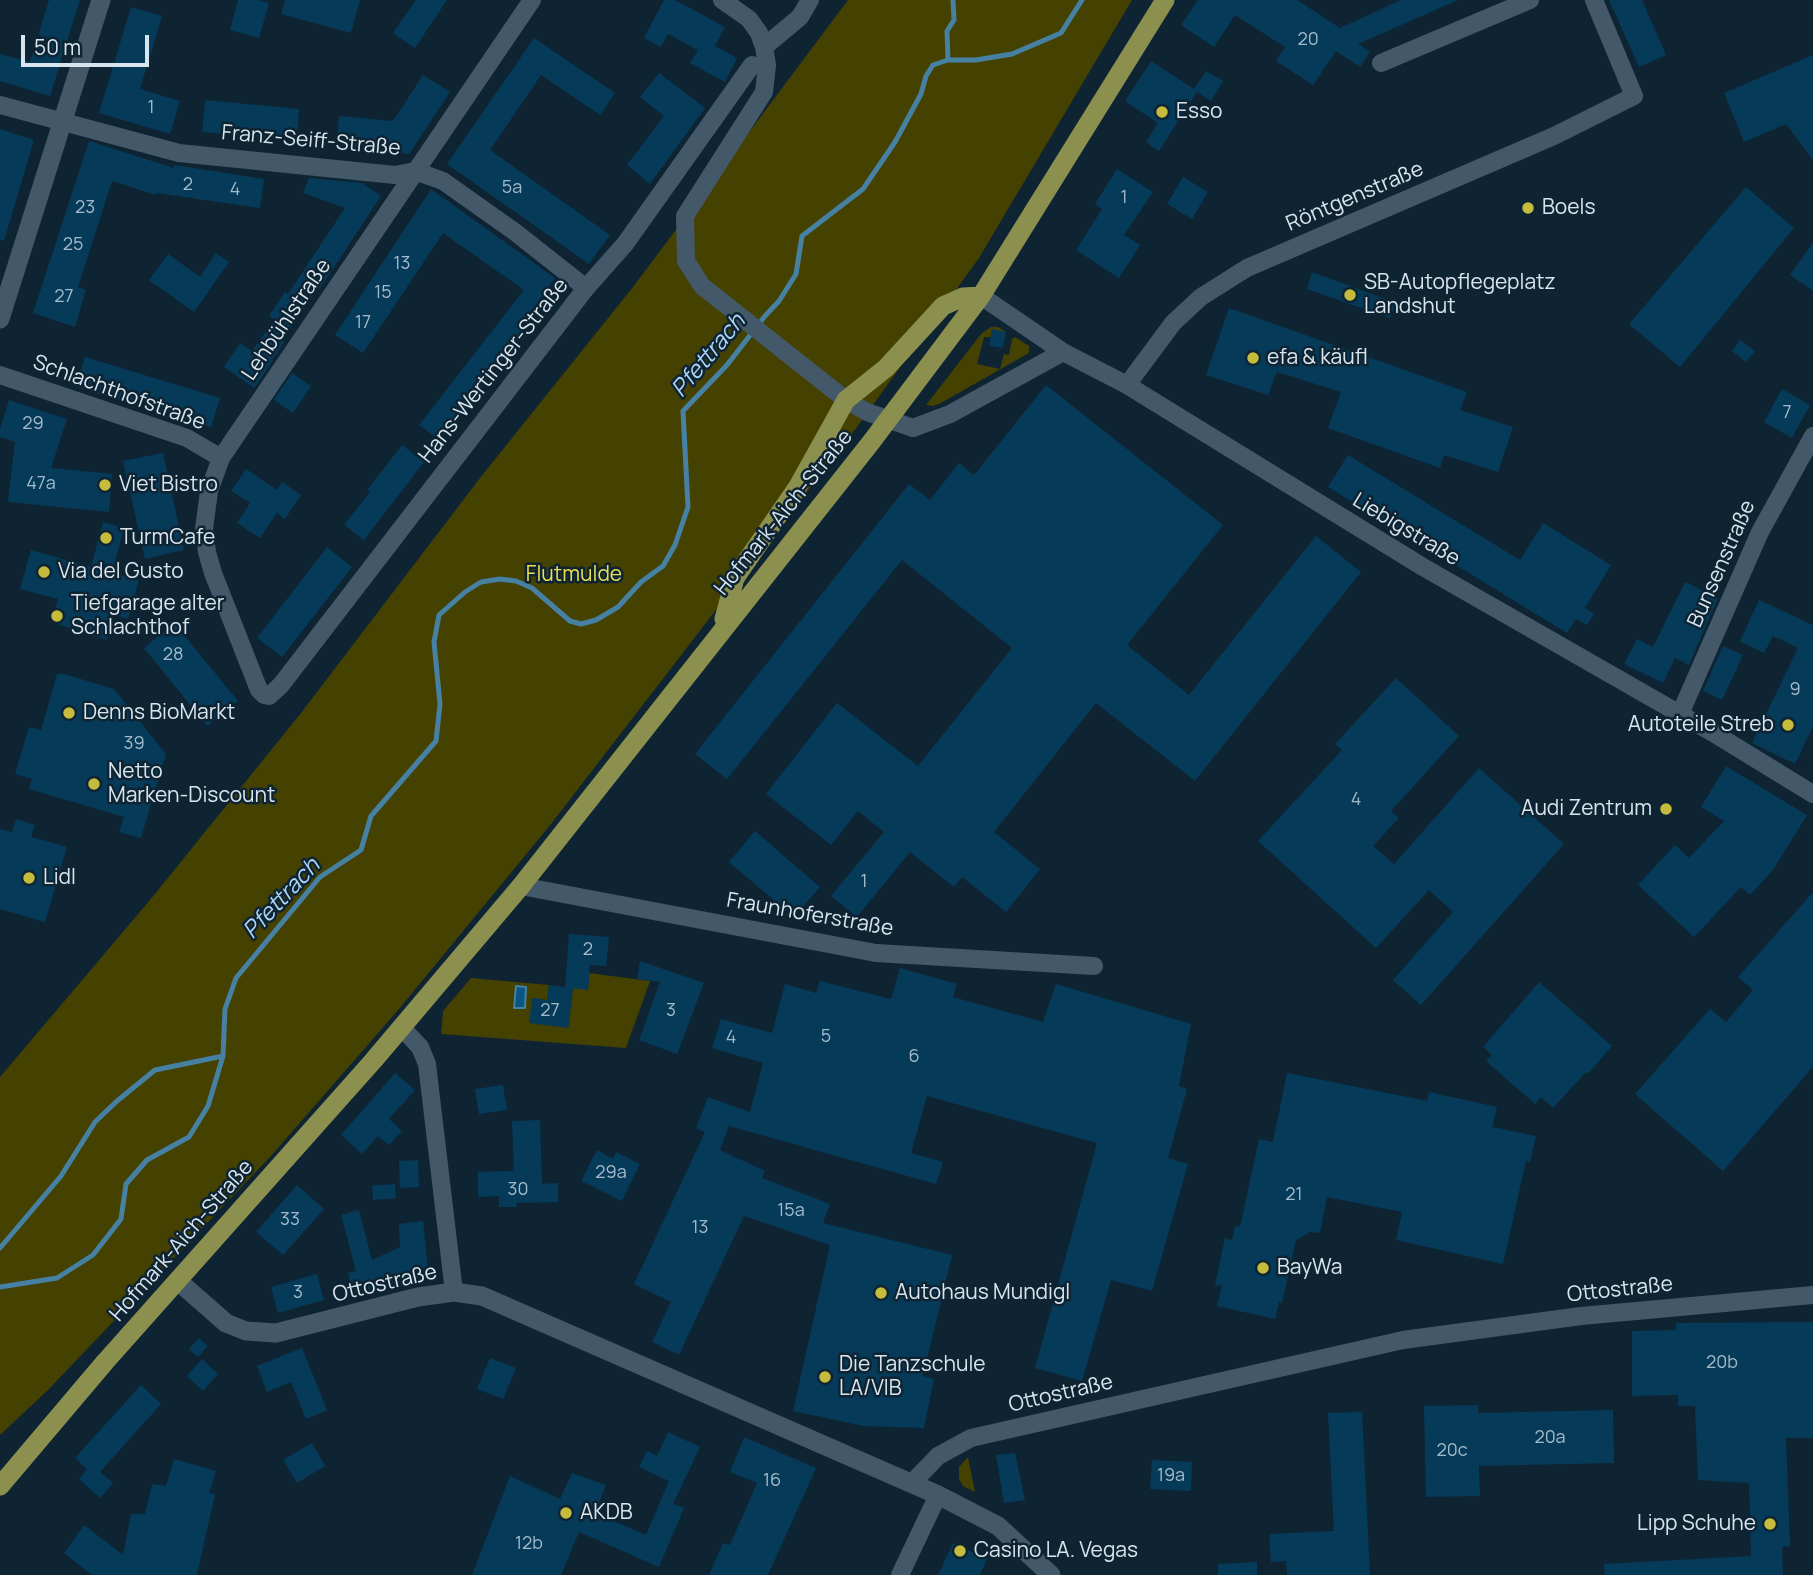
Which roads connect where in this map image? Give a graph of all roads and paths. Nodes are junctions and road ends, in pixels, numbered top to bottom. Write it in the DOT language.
graph roads {
  1 [pos="101,0"];
  2 [pos="532,0"];
  3 [pos="722,0"];
  4 [pos="810,0"];
  5 [pos="1165,0"];
  6 [pos="1530,0"];
  7 [pos="1594,0"];
  8 [pos="764,47"];
  9 [pos="1381,63"];
  10 [pos="752,65"];
  11 [pos="0,106"];
  12 [pos="63,121"];
  13 [pos="415,171"];
  14 [pos="586,288"];
  15 [pos="981,296"];
  16 [pos="0,319"];
  17 [pos="1063,352"];
  18 [pos="0,375"];
  19 [pos="1127,385"];
  20 [pos="846,400"];
  21 [pos="1813,436"];
  22 [pos="221,458"];
  23 [pos="720,630"];
  24 [pos="264,695"];
  25 [pos="1681,714"];
  26 [pos="1813,794"];
  27 [pos="521,886"];
  28 [pos="1094,966"];
  29 [pos="401,1027"];
  30 [pos="178,1281"];
  31 [pos="454,1292"];
  32 [pos="1813,1295"];
  33 [pos="912,1483"];
  34 [pos="0,1486"];
  35 [pos="938,1495"];
  36 [pos="900,1575"];
  37 [pos="1052,1575"];
  1 -- 12 [label="street"];
  2 -- 13 [label="street, Lehbühlstraße"];
  3 -- 8 [label="street"];
  4 -- 8 [label="street"];
  5 -- 15 [label="main road, Hofmark-Aich-Straße"];
  6 -- 9 [label="street"];
  7 -- 19 [label="street, Röntgenstraße"];
  8 -- 20 [label="street"];
  10 -- 14 [label="street, Hans-Wertinger-Straße"];
  11 -- 12 [label="street, Franz-Seiff-Straße"];
  12 -- 13 [label="street, Franz-Seiff-Straße"];
  12 -- 16 [label="street"];
  13 -- 14 [label="street, Franz-Seiff-Straße"];
  13 -- 22 [label="street, Lehbühlstraße"];
  14 -- 24 [label="street, Hans-Wertinger-Straße"];
  15 -- 17 [label="street, Liebigstraße"];
  15 -- 20 [label="main road"];
  15 -- 23 [label="main road, Hofmark-Aich-Straße"];
  17 -- 19 [label="street, Liebigstraße"];
  17 -- 20 [label="street"];
  18 -- 22 [label="street, Schlachthofstraße"];
  19 -- 25 [label="street, Liebigstraße"];
  20 -- 23 [label="main road"];
  21 -- 25 [label="street, Bunsenstraße"];
  22 -- 24 [label="street, Lehbühlstraße"];
  23 -- 27 [label="main road, Hofmark-Aich-Straße"];
  25 -- 26 [label="street, Liebigstraße"];
  27 -- 28 [label="street, Fraunhoferstraße"];
  27 -- 29 [label="main road, Hofmark-Aich-Straße"];
  29 -- 30 [label="main road, Hofmark-Aich-Straße"];
  29 -- 31 [label="street"];
  30 -- 31 [label="street, Ottostraße"];
  30 -- 34 [label="main road, Hofmark-Aich-Straße"];
  31 -- 33 [label="street, Ottostraße"];
  32 -- 33 [label="street, Ottostraße"];
  33 -- 35 [label="street"];
  35 -- 36 [label="street"];
  35 -- 37 [label="street"];
}
